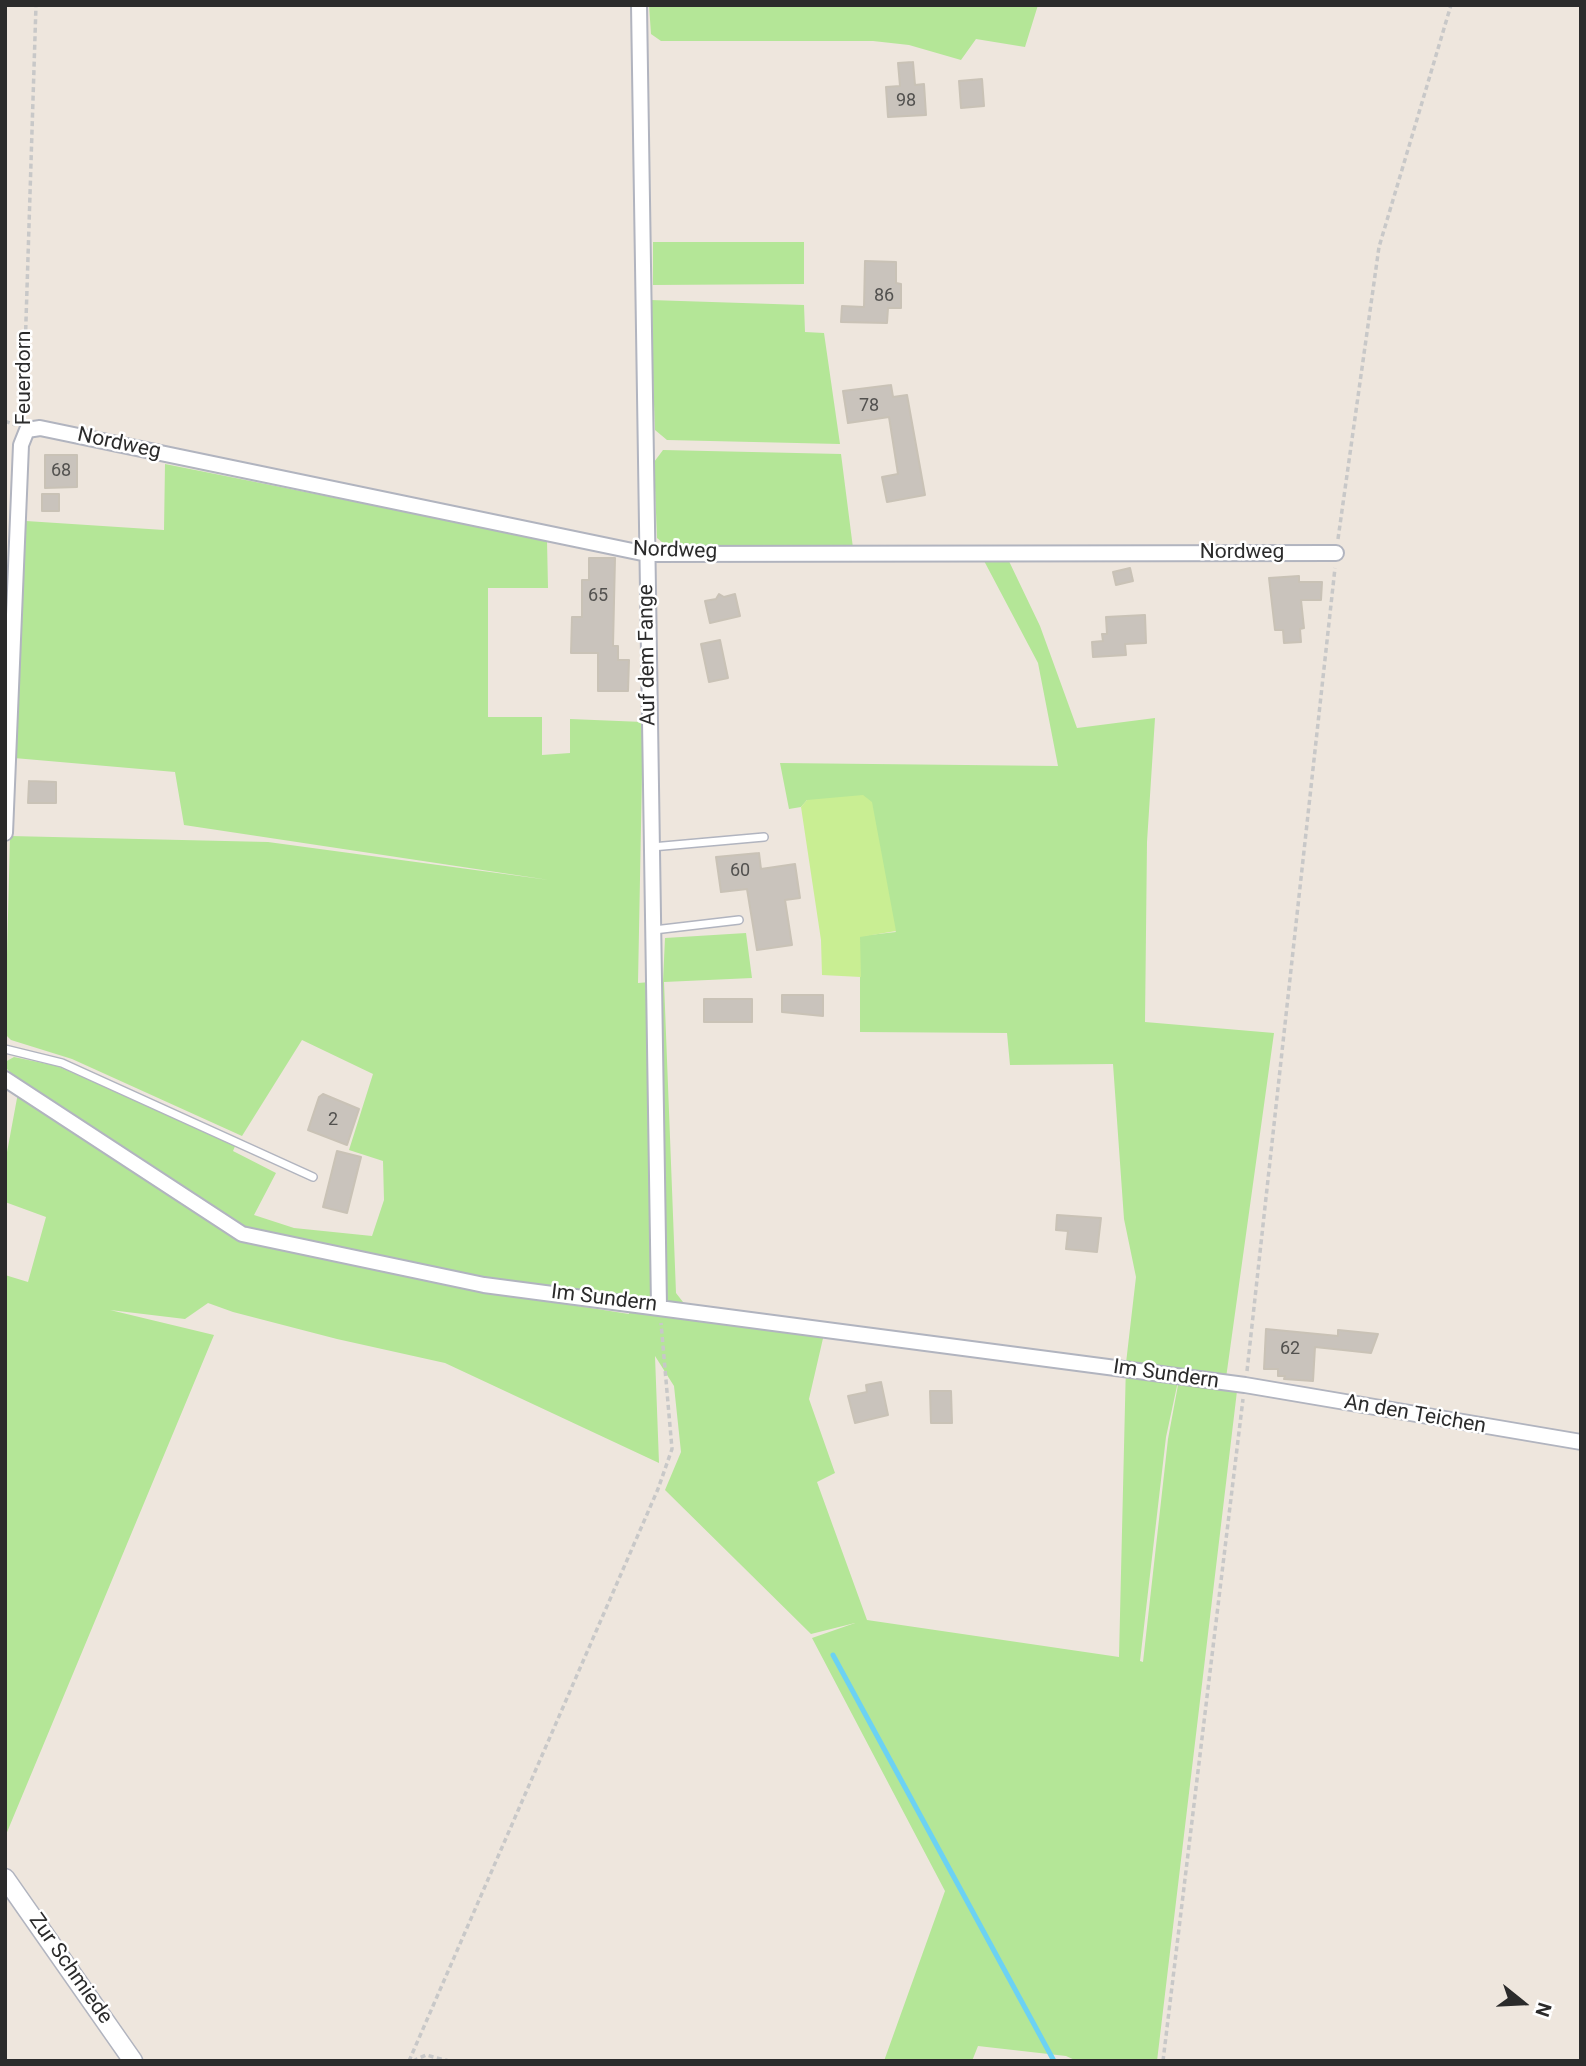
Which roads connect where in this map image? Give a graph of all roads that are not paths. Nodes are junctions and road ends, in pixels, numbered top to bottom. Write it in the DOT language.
graph roads {
  1 [pos="639,5"];
  2 [pos="27,430"];
  3 [pos="1336,553"];
  4 [pos="647,554"];
  5 [pos="5,834"];
  6 [pos="764,837"];
  7 [pos="652,847"];
  8 [pos="739,920"];
  9 [pos="653,930"];
  10 [pos="5,1049"];
  11 [pos="5,1079"];
  12 [pos="313,1177"];
  13 [pos="659,1306"];
  14 [pos="1247,1386"];
  15 [pos="1581,1442"];
  16 [pos="5,1878"];
  17 [pos="133,2061"];
  1 -- 4 [label="street, Auf dem Fange"];
  2 -- 4 [label="street, Nordweg"];
  2 -- 5 [label="street, Feuerdorn"];
  3 -- 4 [label="street, Nordweg"];
  4 -- 7 [label="street, Auf dem Fange"];
  6 -- 7 [label="lane"];
  7 -- 9 [label="street, Auf dem Fange"];
  8 -- 9 [label="lane"];
  9 -- 13 [label="street, Auf dem Fange"];
  10 -- 12 [label="lane"];
  11 -- 13 [label="street, Im Sundern"];
  13 -- 14 [label="street, Im Sundern"];
  14 -- 15 [label="street, An den Teichen"];
  16 -- 17 [label="street, Zur Schmiede"];
}
